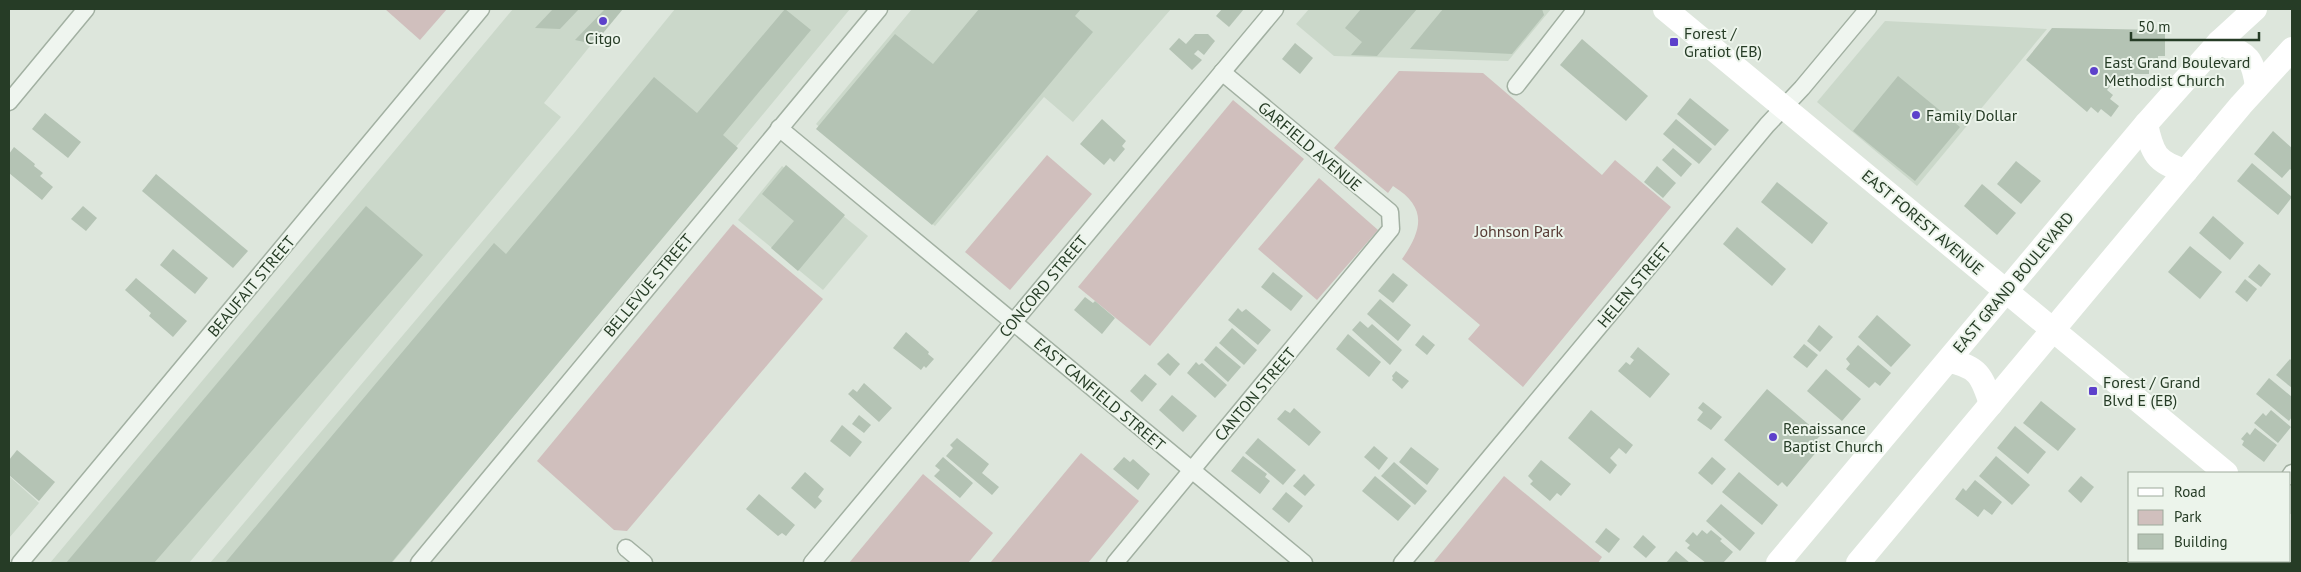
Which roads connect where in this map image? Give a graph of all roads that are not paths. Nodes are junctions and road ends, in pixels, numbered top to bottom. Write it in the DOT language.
graph roads {
  1 [pos="86,9"];
  2 [pos="481,9"];
  3 [pos="878,9"];
  4 [pos="1275,9"];
  5 [pos="1576,9"];
  6 [pos="1666,9"];
  7 [pos="1868,9"];
  8 [pos="2256,9"];
  9 [pos="2219,42"];
  10 [pos="2292,49"];
  11 [pos="1222,72"];
  12 [pos="1516,86"];
  13 [pos="2257,87"];
  14 [pos="9,102"];
  15 [pos="1784,106"];
  16 [pos="2146,124"];
  17 [pos="779,128"];
  18 [pos="2186,170"];
  19 [pos="1392,224"];
  20 [pos="2005,292"];
  21 [pos="1013,322"];
  22 [pos="2053,330"];
  23 [pos="1948,361"];
  24 [pos="1991,404"];
  25 [pos="1192,470"];
  26 [pos="2225,472"];
  27 [pos="626,548"];
  28 [pos="20,563"];
  29 [pos="419,563"];
  30 [pos="644,563"];
  31 [pos="812,563"];
  32 [pos="1115,563"];
  33 [pos="1304,563"];
  34 [pos="1402,563"];
  35 [pos="1778,563"];
  36 [pos="1858,563"];
  1 -- 14 [label="street"];
  2 -- 28 [label="street, BEAUFAIT STREET"];
  3 -- 17 [label="street, BELLEVUE STREET"];
  4 -- 11 [label="street, CONCORD STREET"];
  5 -- 12 [label="street"];
  6 -- 15 [label="main road, EAST FOREST AVENUE"];
  7 -- 15 [label="street, HELEN STREET"];
  8 -- 9 [label="main road, EAST GRAND BOULEVARD"];
  9 -- 13 [label="main road"];
  9 -- 16 [label="main road, EAST GRAND BOULEVARD"];
  10 -- 13 [label="main road"];
  11 -- 19 [label="street, GARFIELD AVENUE"];
  11 -- 21 [label="street, CONCORD STREET"];
  13 -- 18 [label="main road"];
  15 -- 20 [label="main road, EAST FOREST AVENUE"];
  15 -- 34 [label="street, HELEN STREET"];
  16 -- 18 [label="main road"];
  16 -- 20 [label="main road, EAST GRAND BOULEVARD"];
  17 -- 21 [label="street, EAST CANFIELD STREET"];
  17 -- 29 [label="street, BELLEVUE STREET"];
  18 -- 22 [label="main road"];
  19 -- 25 [label="street, CANTON STREET"];
  20 -- 22 [label="main road, EAST FOREST AVENUE"];
  20 -- 23 [label="main road, EAST GRAND BOULEVARD"];
  21 -- 25 [label="street, EAST CANFIELD STREET"];
  21 -- 31 [label="street, CONCORD STREET"];
  22 -- 24 [label="main road"];
  22 -- 26 [label="main road, EAST FOREST AVENUE"];
  23 -- 24 [label="main road"];
  23 -- 35 [label="main road, EAST GRAND BOULEVARD"];
  24 -- 36 [label="main road"];
  25 -- 32 [label="street, CANTON STREET"];
  25 -- 33 [label="street, EAST CANFIELD STREET"];
  27 -- 30 [label="street"];
}
